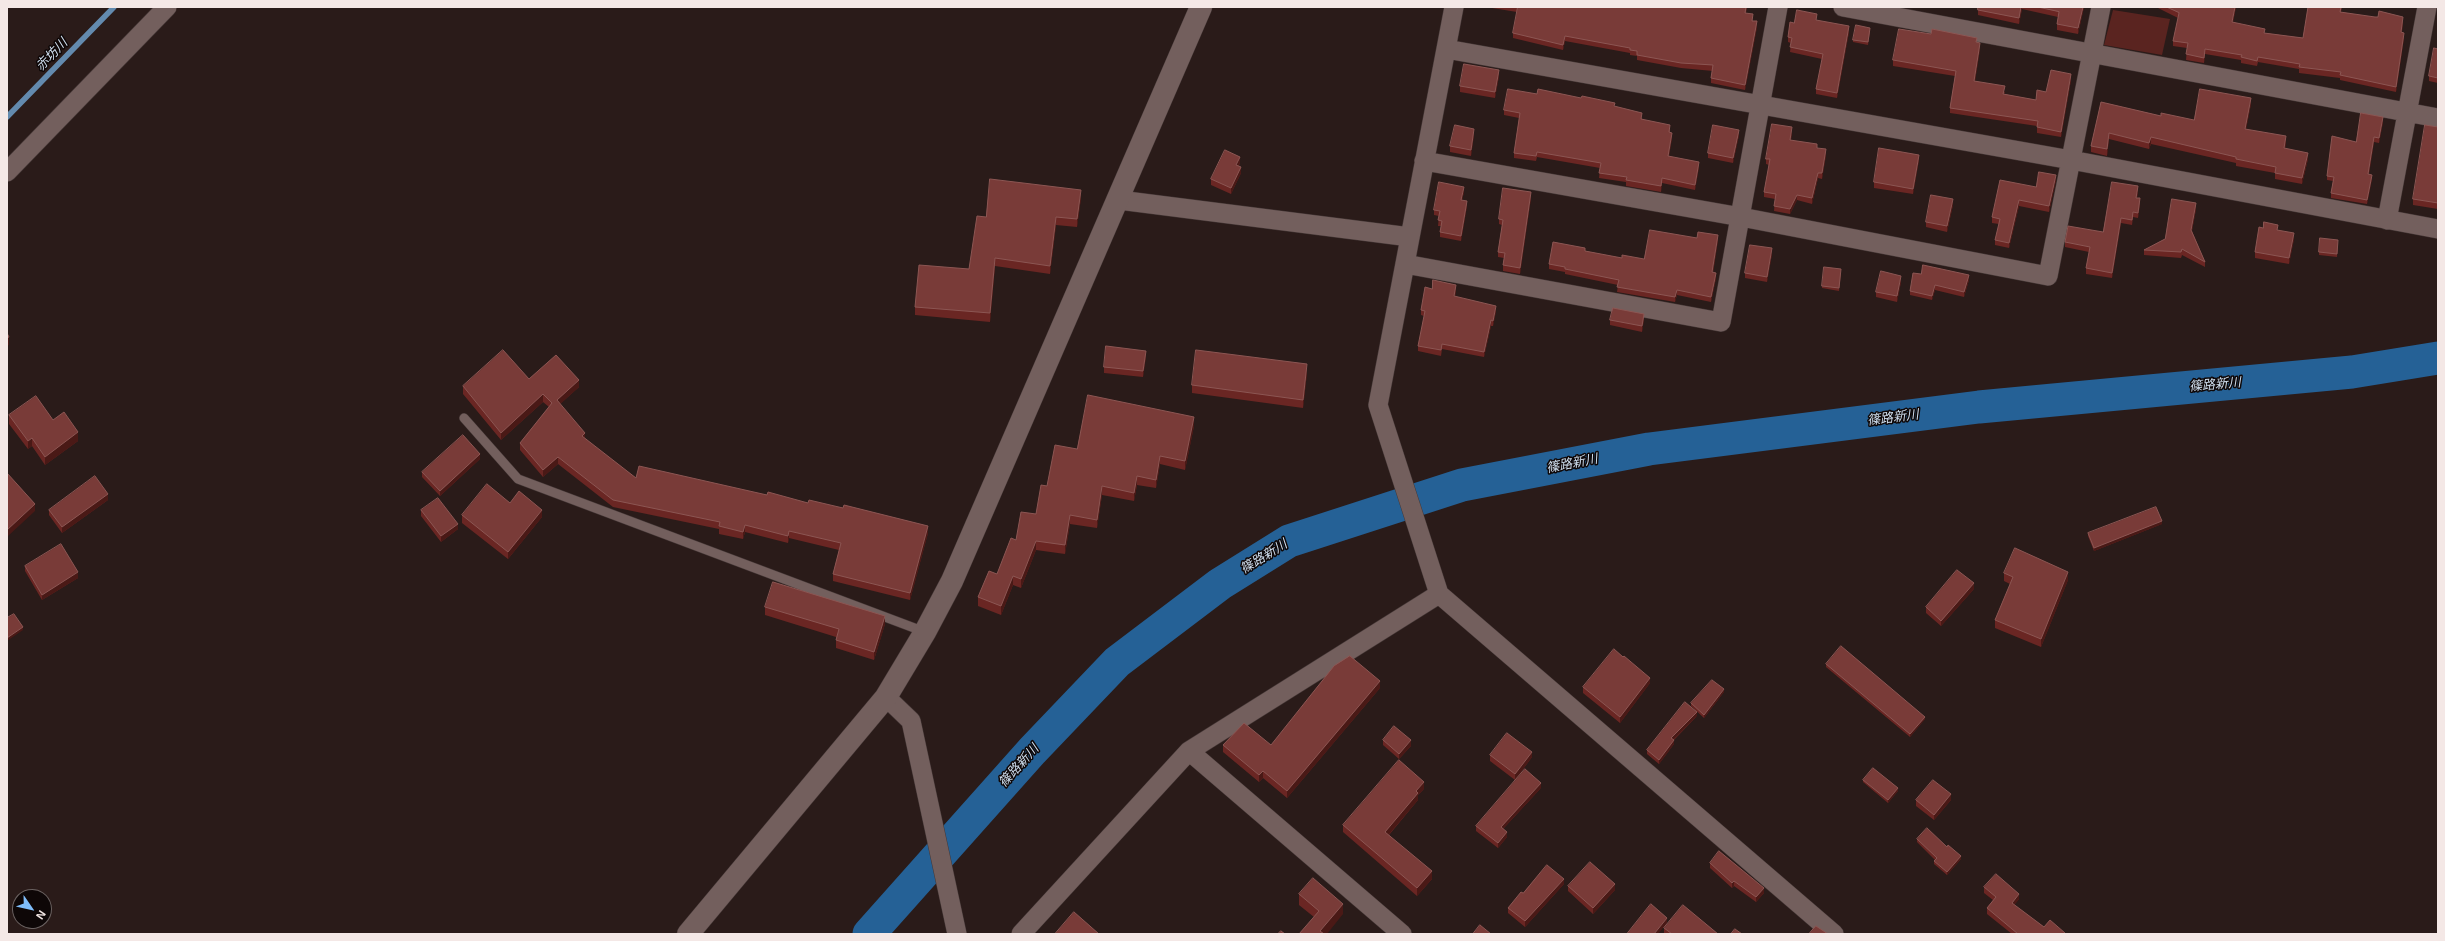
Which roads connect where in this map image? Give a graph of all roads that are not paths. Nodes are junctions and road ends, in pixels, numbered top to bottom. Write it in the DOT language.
graph roads {
  1 [pos="1201,7"];
  2 [pos="1454,7"];
  3 [pos="1778,7"];
  4 [pos="1843,7"];
  5 [pos="2102,7"];
  6 [pos="2427,7"];
  7 [pos="156,11"];
  8 [pos="1446,49"];
  9 [pos="2092,55"];
  10 [pos="1759,104"];
  11 [pos="2406,112"];
  12 [pos="2438,118"];
  13 [pos="2071,160"];
  14 [pos="1424,161"];
  15 [pos="7,172"];
  16 [pos="1119,200"];
  17 [pos="1741,217"];
  18 [pos="2387,220"];
  19 [pos="2438,229"];
  20 [pos="1410,237"];
  21 [pos="1405,264"];
  22 [pos="464,418"];
  23 [pos="1439,594"];
  24 [pos="925,632"];
  25 [pos="886,698"];
  26 [pos="1190,751"];
  27 [pos="688,934"];
  28 [pos="957,934"];
  29 [pos="1021,934"];
  30 [pos="1402,934"];
  31 [pos="1834,934"];
  1 -- 16 [label="street"];
  2 -- 8 [label="street"];
  3 -- 10 [label="street"];
  4 -- 9 [label="street"];
  5 -- 9 [label="street"];
  6 -- 11 [label="street"];
  7 -- 15 [label="street"];
  8 -- 10 [label="street"];
  8 -- 14 [label="street"];
  9 -- 11 [label="street"];
  9 -- 13 [label="street"];
  10 -- 13 [label="street"];
  10 -- 17 [label="street"];
  11 -- 12 [label="street"];
  11 -- 18 [label="street"];
  13 -- 17 [label="street"];
  13 -- 18 [label="street"];
  14 -- 17 [label="street"];
  14 -- 20 [label="street"];
  16 -- 20 [label="street"];
  16 -- 24 [label="street"];
  17 -- 21 [label="street"];
  18 -- 19 [label="street"];
  20 -- 21 [label="street"];
  21 -- 23 [label="street"];
  22 -- 24 [label="lane"];
  23 -- 26 [label="street"];
  23 -- 31 [label="street"];
  24 -- 25 [label="street"];
  25 -- 27 [label="street"];
  25 -- 28 [label="street"];
  26 -- 29 [label="street"];
  26 -- 30 [label="street"];
}
